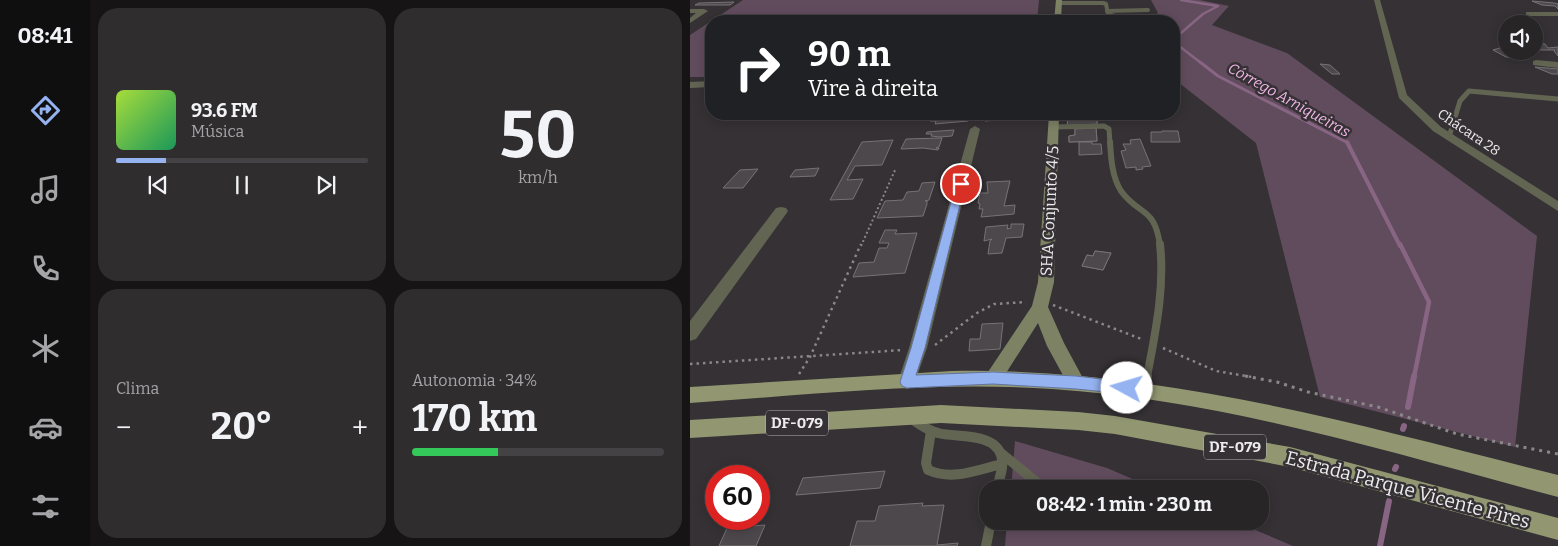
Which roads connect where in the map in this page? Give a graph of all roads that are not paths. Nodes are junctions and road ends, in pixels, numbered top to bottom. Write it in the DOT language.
graph roads {
  1 [pos="1377,0"];
  2 [pos="1059,1"];
  3 [pos="1148,10"];
  4 [pos="690,11"];
  5 [pos="1107,11"];
  6 [pos="1529,14"];
  7 [pos="1558,14"];
  8 [pos="1058,15"];
  9 [pos="1111,15"];
  10 [pos="690,21"];
  11 [pos="1536,63"];
  12 [pos="1558,66"];
  13 [pos="705,84"];
  14 [pos="690,85"];
  15 [pos="1558,100"];
  16 [pos="1054,121"];
  17 [pos="975,129"];
  18 [pos="1449,137"];
  19 [pos="1558,207"];
  20 [pos="781,211"];
  21 [pos="1041,304"];
  22 [pos="690,334"];
  23 [pos="993,378"];
  24 [pos="907,382"];
  25 [pos="1076,382"];
  26 [pos="1144,390"];
  27 [pos="690,395"];
  28 [pos="905,416"];
  29 [pos="690,429"];
  30 [pos="931,431"];
  31 [pos="1002,459"];
  32 [pos="998,480"];
  33 [pos="1031,480"];
  34 [pos="1558,486"];
  35 [pos="1558,529"];
  36 [pos="989,530"];
  37 [pos="986,546"];
  1 -- 18 [label="street, Chácara 28"];
  2 -- 5 [label="lane"];
  2 -- 8 [label="street"];
  3 -- 5 [label="lane"];
  4 -- 10 [label="street"];
  5 -- 9 [label="lane"];
  6 -- 7 [label="street"];
  11 -- 12 [label="street"];
  13 -- 14 [label="street"];
  15 -- 18 [label="lane"];
  16 -- 21 [label="street, SHA Conjunto 4/5"];
  16 -- 26 [label="lane"];
  17 -- 24 [label="street"];
  18 -- 19 [label="street, Chácara 28"];
  20 -- 22 [label="street"];
  21 -- 23 [label="street, SHA Conjunto 4/5"];
  21 -- 25 [label="street"];
  23 -- 24 [label="main road, DF-079"];
  23 -- 25 [label="main road, DF-079"];
  24 -- 27 [label="main road, DF-079"];
  25 -- 26 [label="main road, DF-079"];
  26 -- 34 [label="main road, DF-079"];
  28 -- 29 [label="main road, Estrada Parque Vicente Pires / DF-079"];
  28 -- 30 [label="lane"];
  28 -- 35 [label="main road, Estrada Parque Vicente Pires / DF-079"];
  30 -- 31 [label="lane"];
  30 -- 31 [label="lane"];
  31 -- 32 [label="lane"];
  31 -- 33 [label="lane"];
  36 -- 37 [label="lane"];
}
